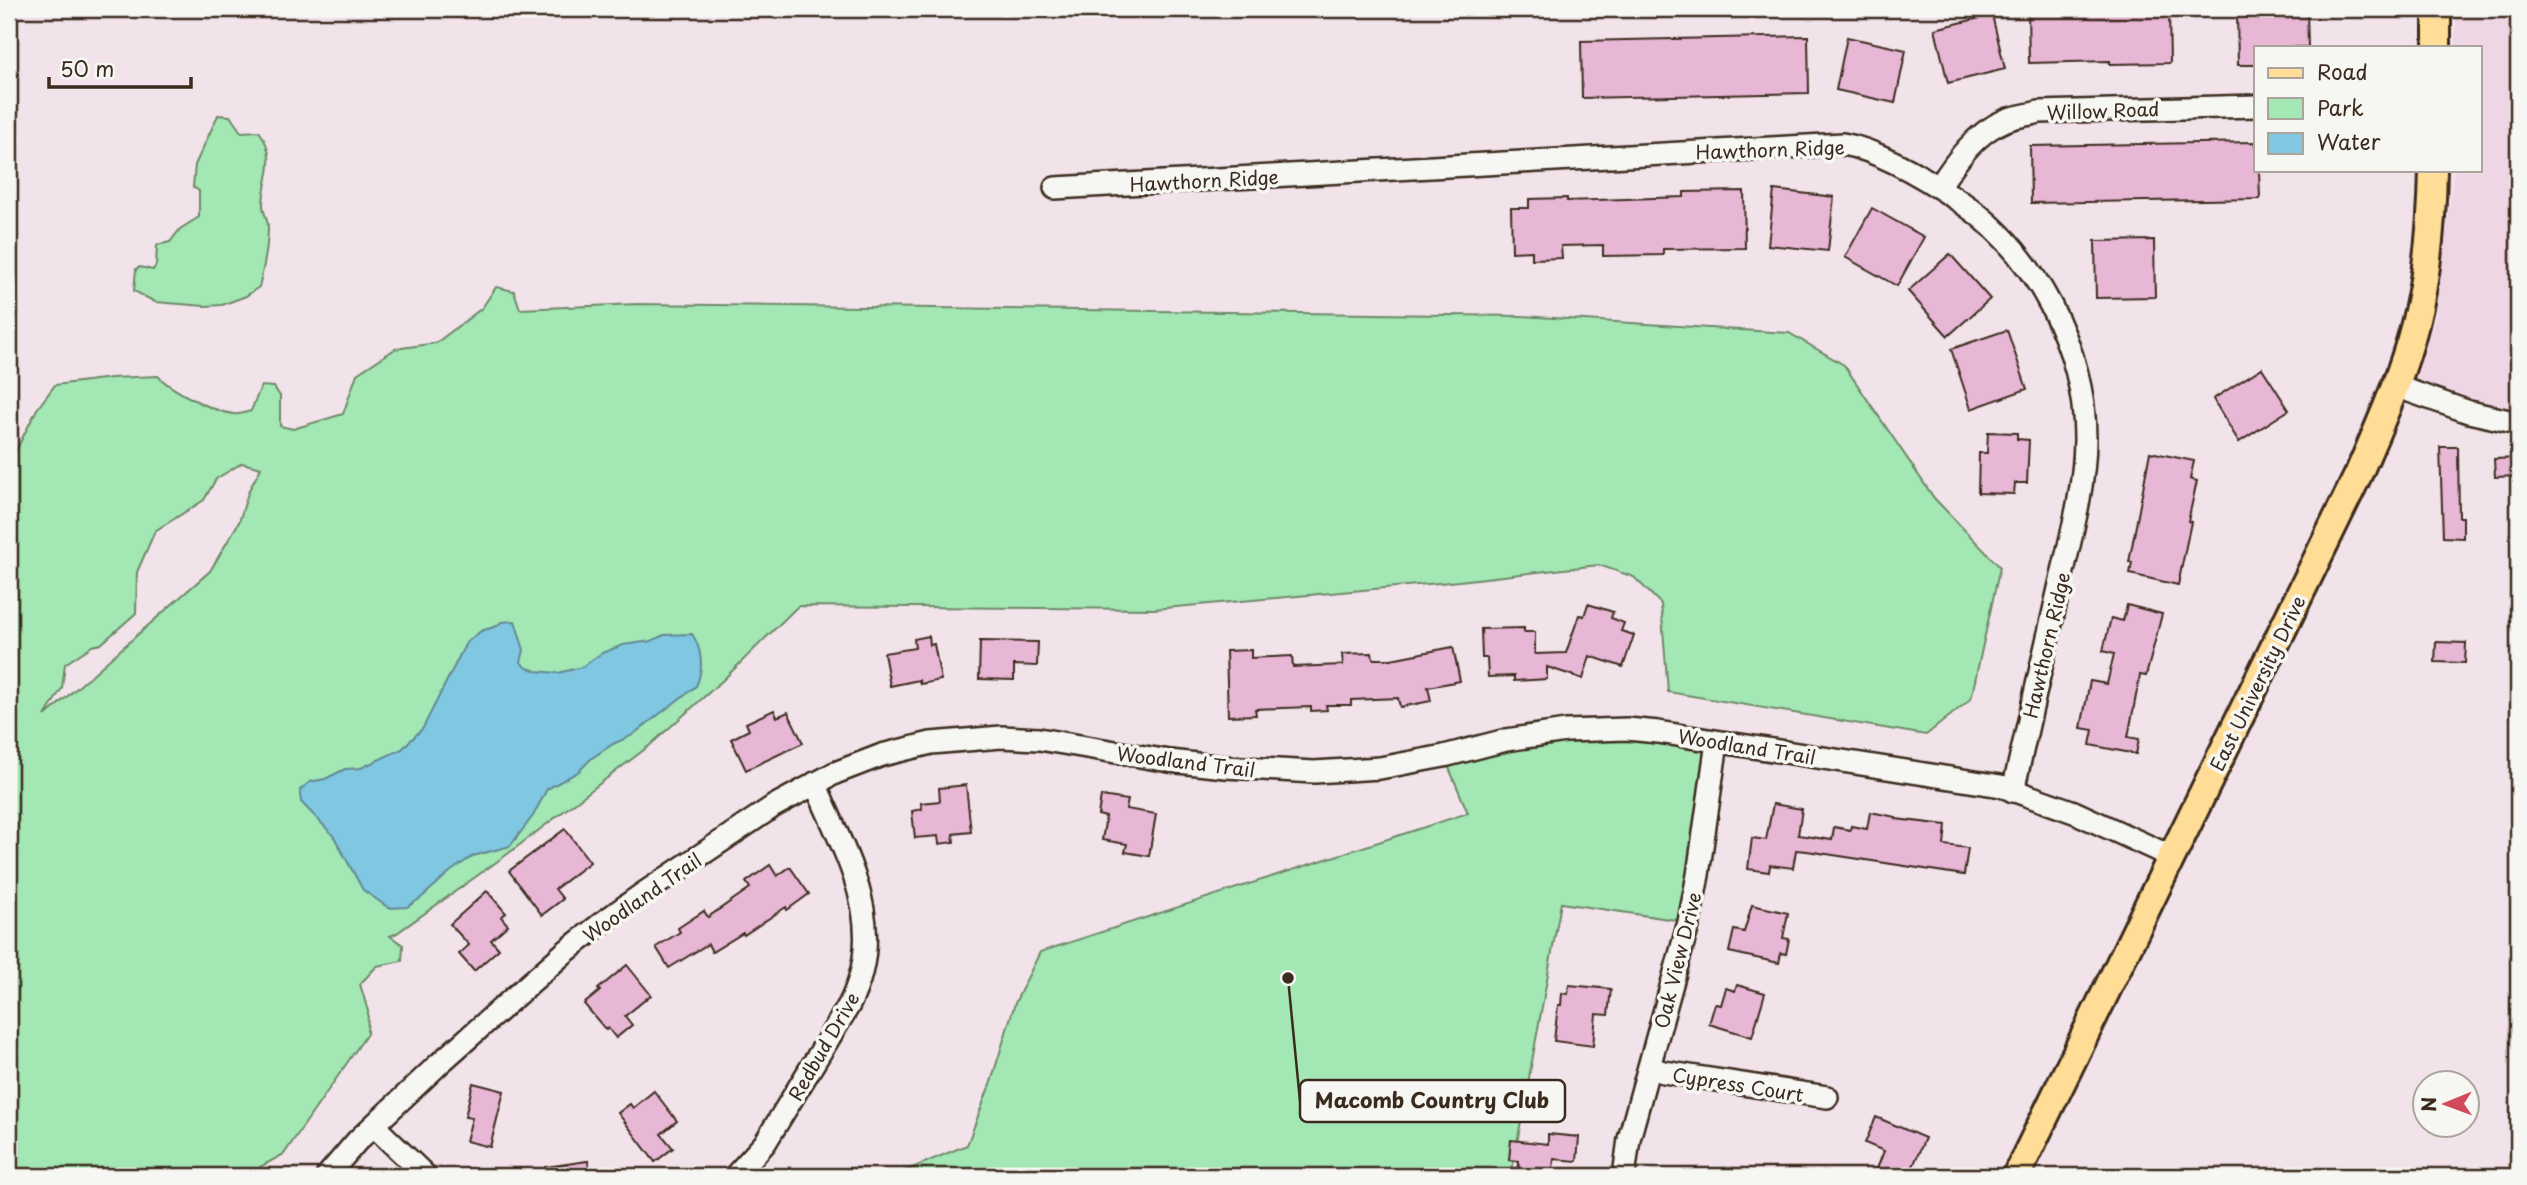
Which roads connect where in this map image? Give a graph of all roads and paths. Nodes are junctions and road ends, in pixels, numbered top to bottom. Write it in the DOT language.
graph roads {
  1 [pos="2437,9"];
  2 [pos="2437,46"];
  3 [pos="2254,106"];
  4 [pos="2433,172"];
  5 [pos="1939,187"];
  6 [pos="1055,188"];
  7 [pos="2395,386"];
  8 [pos="2518,423"];
  9 [pos="1717,742"];
  10 [pos="815,783"];
  11 [pos="2013,791"];
  12 [pos="2172,857"];
  13 [pos="1649,1068"];
  14 [pos="1827,1097"];
  15 [pos="374,1126"];
  16 [pos="327,1176"];
  17 [pos="426,1176"];
  18 [pos="735,1176"];
  19 [pos="1624,1176"];
  20 [pos="2016,1176"];
  1 -- 2 [label="main road"];
  3 -- 5 [label="street, Willow Road"];
  4 -- 7 [label="main road, East University Drive"];
  5 -- 6 [label="street, Hawthorn Ridge"];
  5 -- 11 [label="street, Hawthorn Ridge"];
  7 -- 8 [label="street"];
  7 -- 12 [label="main road, East University Drive"];
  9 -- 10 [label="street, Woodland Trail"];
  9 -- 11 [label="street, Woodland Trail"];
  9 -- 13 [label="street, Oak View Drive"];
  10 -- 15 [label="street, Woodland Trail"];
  10 -- 18 [label="street, Redbud Drive"];
  11 -- 12 [label="street, Woodland Trail"];
  12 -- 20 [label="main road, East University Drive"];
  13 -- 14 [label="street, Cypress Court"];
  13 -- 19 [label="street, Oak View Drive"];
  15 -- 16 [label="street, Woodland Trail"];
  15 -- 17 [label="street"];
}
